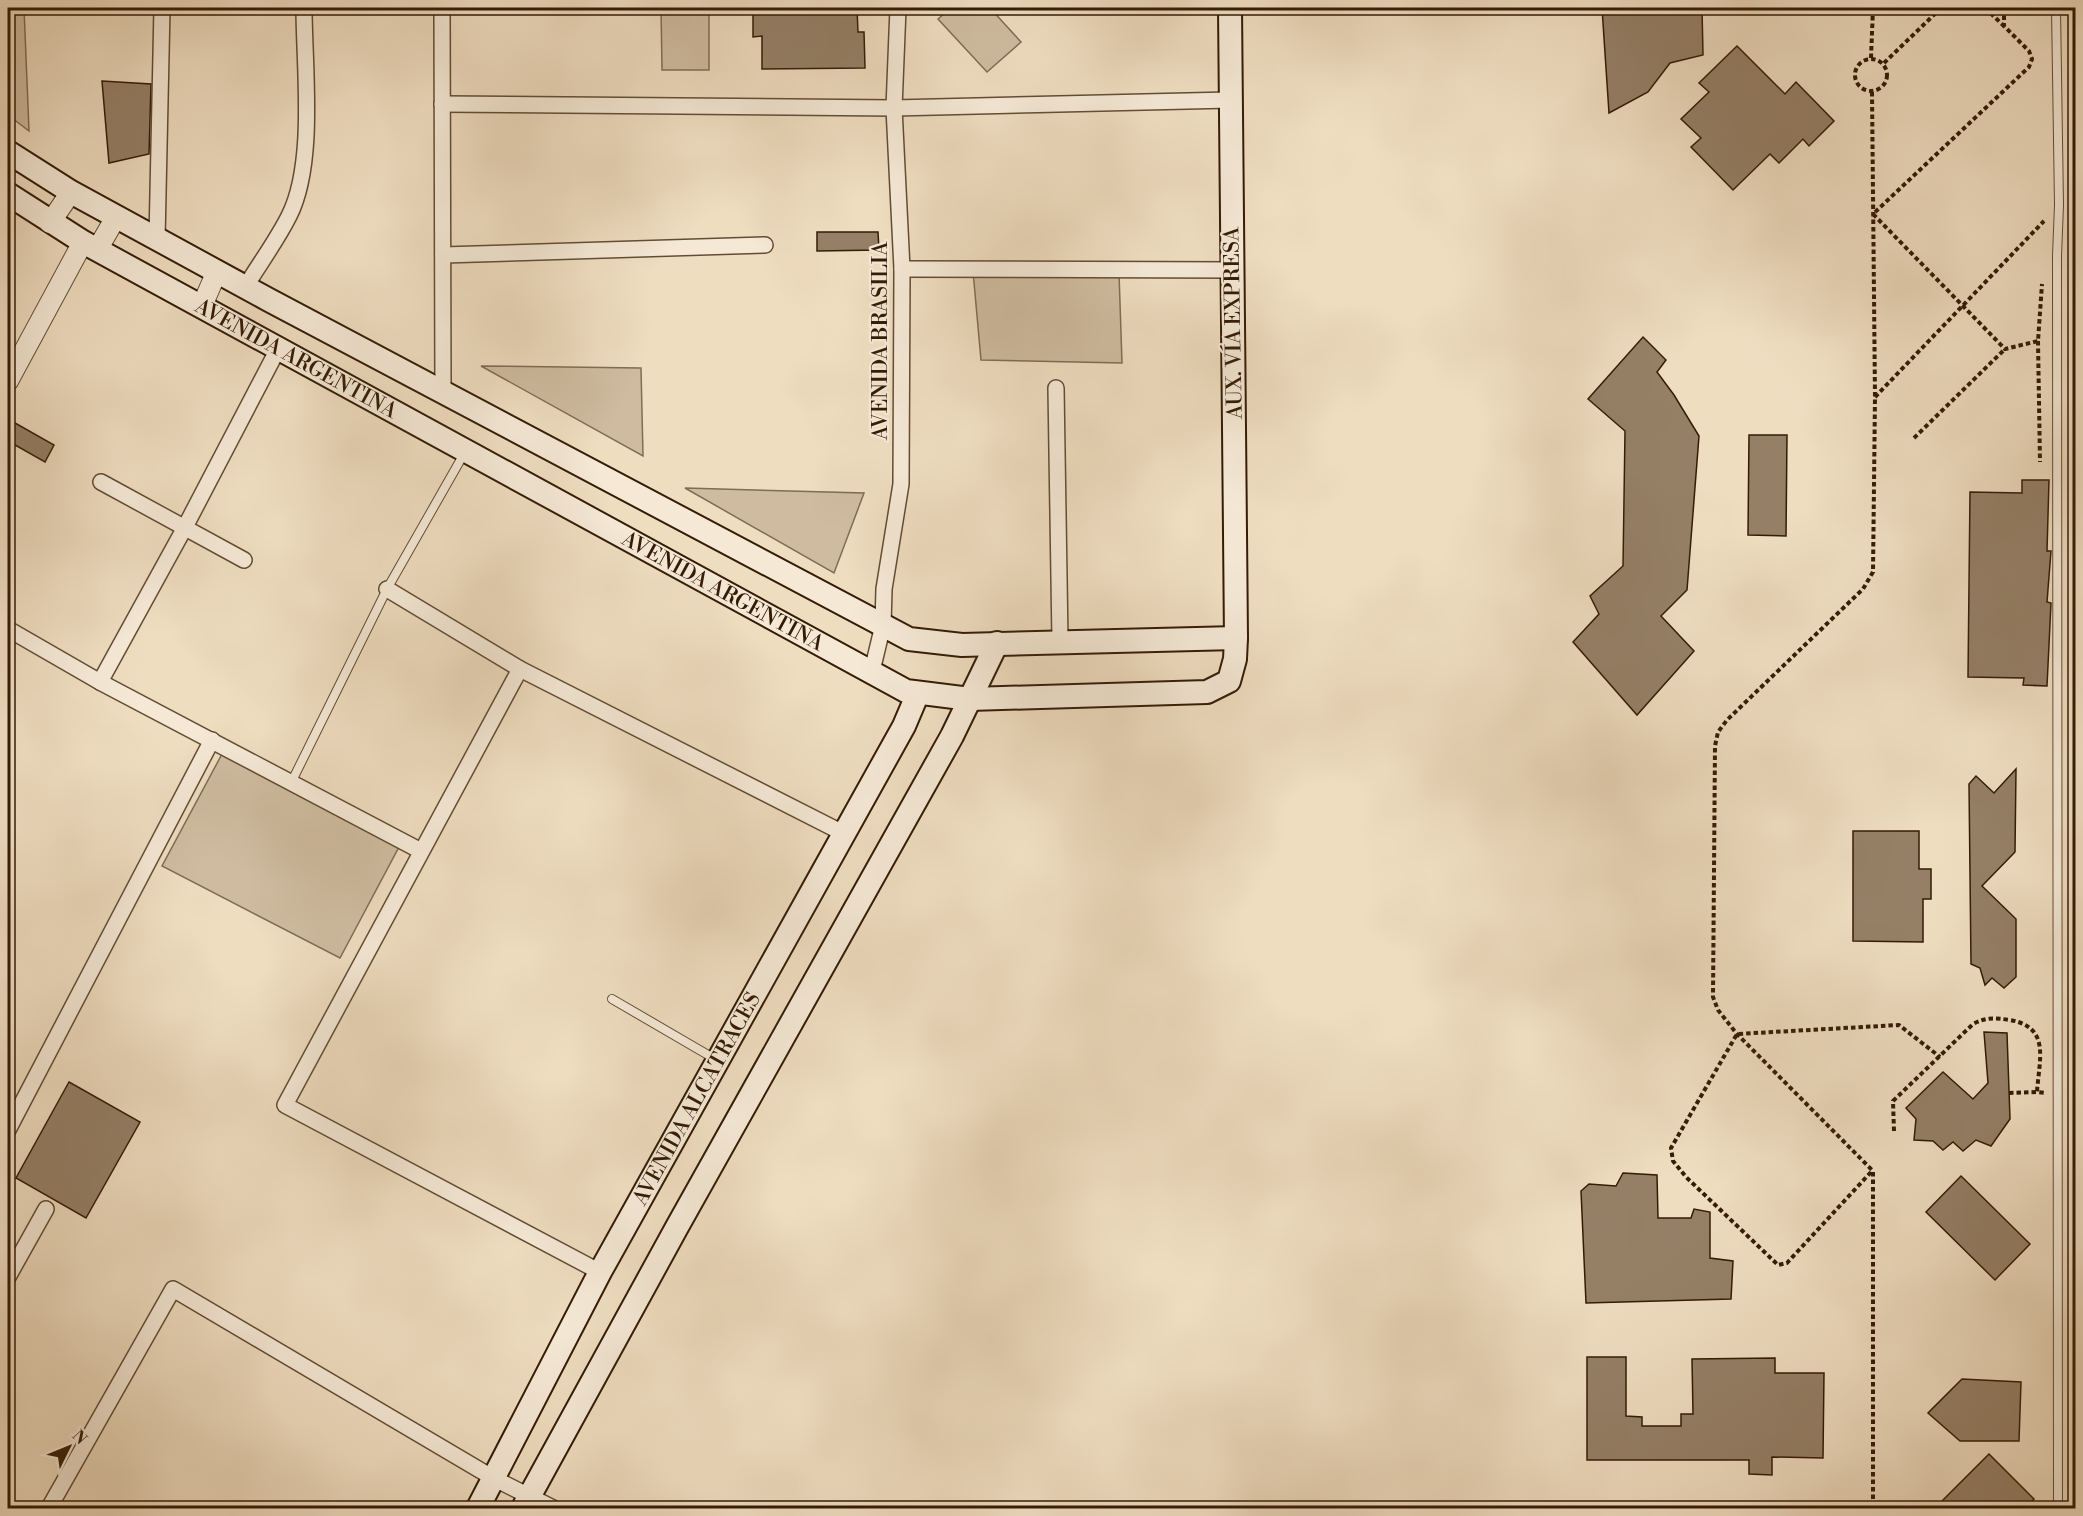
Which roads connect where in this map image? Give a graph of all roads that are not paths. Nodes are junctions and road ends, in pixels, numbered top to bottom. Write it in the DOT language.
graph roads {
  1 [pos="162,8"];
  2 [pos="304,8"];
  3 [pos="442,8"];
  4 [pos="898,8"];
  5 [pos="1230,8"];
  6 [pos="2056,8"];
  7 [pos="1230,100"];
  8 [pos="442,105"];
  9 [pos="894,108"];
  10 [pos="8,152"];
  11 [pos="71,192"];
  12 [pos="8,194"];
  13 [pos="116,217"];
  14 [pos="50,223"];
  15 [pos="157,239"];
  16 [pos="765,245"];
  17 [pos="90,246"];
  18 [pos="443,255"];
  19 [pos="902,269"];
  20 [pos="1232,270"];
  21 [pos="217,271"];
  22 [pos="246,286"];
  23 [pos="202,306"];
  24 [pos="279,347"];
  25 [pos="11,371"];
  26 [pos="1056,388"];
  27 [pos="443,392"];
  28 [pos="466,451"];
  29 [pos="101,482"];
  30 [pos="184,529"];
  31 [pos="244,560"];
  32 [pos="387,589"];
  33 [pos="883,625"];
  34 [pos="8,629"];
  35 [pos="1236,638"];
  36 [pos="1060,641"];
  37 [pos="997,642"];
  38 [pos="520,669"];
  39 [pos="872,671"];
  40 [pos="100,682"];
  41 [pos="918,693"];
  42 [pos="970,699"];
  43 [pos="212,740"];
  44 [pos="291,783"];
  45 [pos="843,833"];
  46 [pos="421,851"];
  47 [pos="612,999"];
  48 [pos="717,1060"];
  49 [pos="8,1130"];
  50 [pos="46,1209"];
  51 [pos="600,1272"];
  52 [pos="8,1277"];
  53 [pos="495,1479"];
  54 [pos="526,1502"];
  55 [pos="49,1509"];
  56 [pos="478,1509"];
  57 [pos="553,1509"];
  58 [pos="2058,1509"];
  1 -- 15 [label="street"];
  2 -- 22 [label="street"];
  3 -- 8 [label="street"];
  4 -- 9 [label="street, AVENIDA BRASILIA"];
  5 -- 7 [label="main road, AUX. VÍA EXPRESA"];
  6 -- 58 [label="lane"];
  7 -- 9 [label="street"];
  7 -- 20 [label="main road, AUX. VÍA EXPRESA"];
  8 -- 9 [label="street"];
  8 -- 18 [label="street"];
  9 -- 19 [label="street, AVENIDA BRASILIA"];
  10 -- 11 [label="main road, AVENIDA ARGENTINA"];
  11 -- 13 [label="main road, AVENIDA ARGENTINA"];
  11 -- 14 [label="street"];
  12 -- 14 [label="main road, AVENIDA ARGENTINA"];
  13 -- 15 [label="main road, AVENIDA ARGENTINA"];
  13 -- 17 [label="street"];
  14 -- 17 [label="main road, AVENIDA ARGENTINA"];
  15 -- 21 [label="main road, AVENIDA ARGENTINA"];
  16 -- 18 [label="street"];
  17 -- 23 [label="main road, AVENIDA ARGENTINA"];
  17 -- 25 [label="street"];
  18 -- 27 [label="street"];
  19 -- 20 [label="street"];
  19 -- 33 [label="street, AVENIDA BRASILIA"];
  20 -- 35 [label="main road, AUX. VÍA EXPRESA"];
  21 -- 22 [label="main road, AVENIDA ARGENTINA"];
  21 -- 23 [label="street"];
  22 -- 27 [label="main road, AVENIDA ARGENTINA"];
  23 -- 24 [label="main road, AVENIDA ARGENTINA"];
  24 -- 28 [label="main road, AVENIDA ARGENTINA"];
  24 -- 30 [label="street"];
  26 -- 36 [label="street"];
  27 -- 33 [label="main road, AVENIDA ARGENTINA"];
  28 -- 32 [label="lane"];
  28 -- 39 [label="main road, AVENIDA ARGENTINA"];
  29 -- 30 [label="street"];
  30 -- 31 [label="street"];
  30 -- 40 [label="street"];
  32 -- 38 [label="street"];
  32 -- 44 [label="lane"];
  33 -- 37 [label="main road, AVENIDA ARGENTINA"];
  33 -- 39 [label="street, AVENIDA BRASILIA"];
  34 -- 40 [label="street"];
  35 -- 36 [label="main road"];
  35 -- 42 [label="main road, AVENIDA ARGENTINA"];
  36 -- 37 [label="main road"];
  37 -- 42 [label="main road"];
  38 -- 45 [label="street"];
  38 -- 46 [label="street"];
  39 -- 41 [label="main road, AVENIDA ARGENTINA"];
  40 -- 43 [label="street"];
  41 -- 42 [label="main road, AVENIDA ARGENTINA"];
  41 -- 45 [label="main road, AVENIDA ALCATRACES"];
  42 -- 54 [label="main road"];
  43 -- 44 [label="street"];
  43 -- 49 [label="street"];
  44 -- 46 [label="street"];
  45 -- 48 [label="main road, AVENIDA ALCATRACES"];
  46 -- 51 [label="street"];
  47 -- 48 [label="lane"];
  48 -- 51 [label="main road, AVENIDA ALCATRACES"];
  50 -- 52 [label="street"];
  51 -- 53 [label="main road, AVENIDA ALCATRACES"];
  53 -- 54 [label="street"];
  53 -- 55 [label="street"];
  53 -- 56 [label="main road, AVENIDA ALCATRACES"];
  54 -- 57 [label="street"];
}
